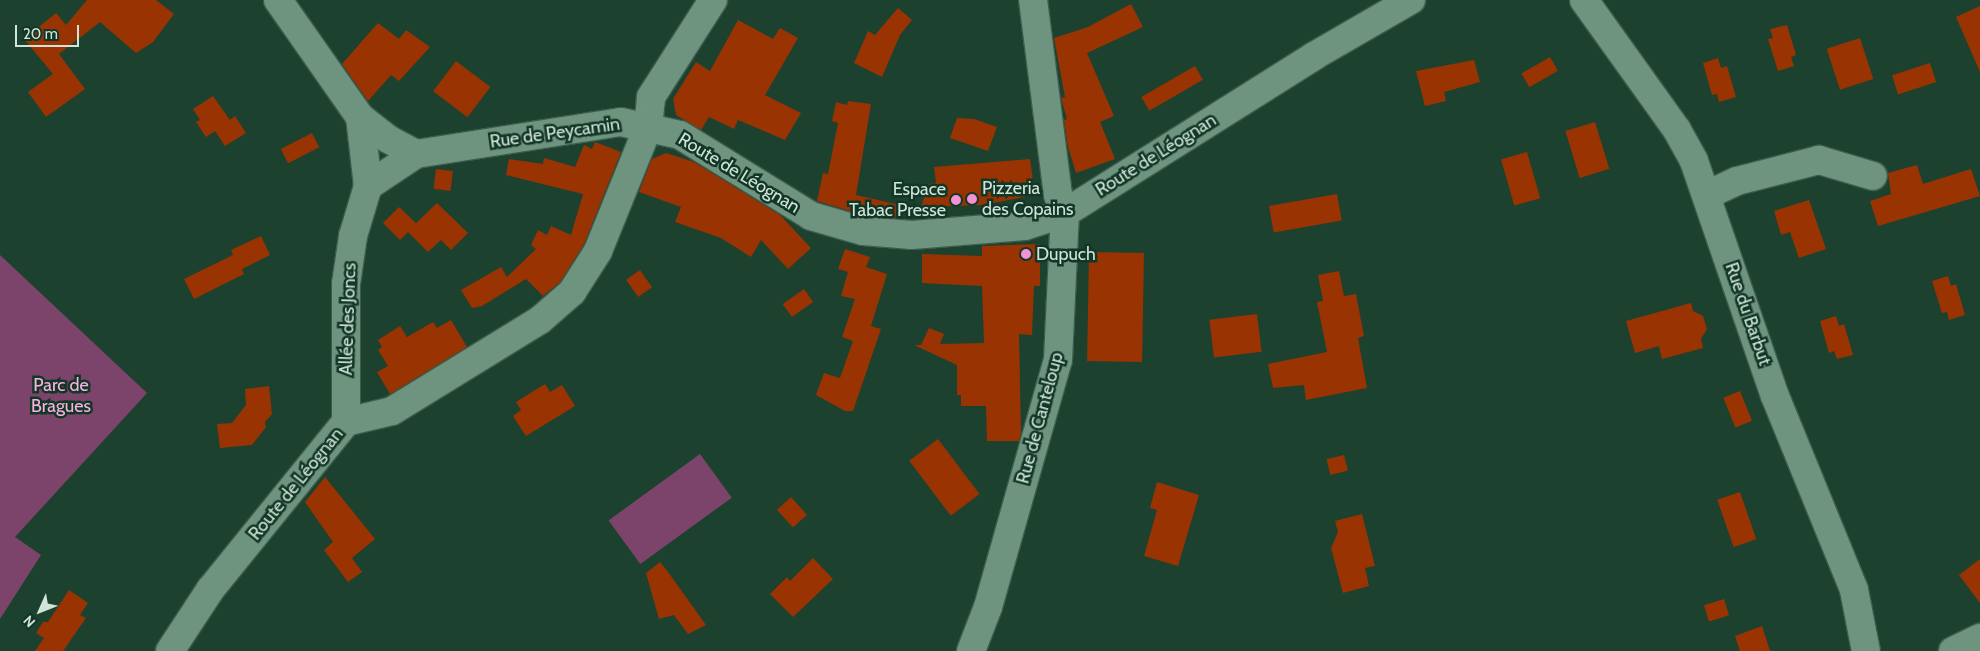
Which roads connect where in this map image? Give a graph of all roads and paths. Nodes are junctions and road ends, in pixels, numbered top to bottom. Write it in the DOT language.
graph roads {
  1 [pos="278,0"];
  2 [pos="713,0"];
  3 [pos="1032,0"];
  4 [pos="1411,0"];
  5 [pos="1584,0"];
  6 [pos="360,116"];
  7 [pos="648,127"];
  8 [pos="416,154"];
  9 [pos="1873,176"];
  10 [pos="368,186"];
  11 [pos="1707,195"];
  12 [pos="1065,213"];
  13 [pos="346,422"];
  14 [pos="1980,638"];
  15 [pos="170,651"];
  16 [pos="971,651"];
  17 [pos="1866,651"];
  18 [pos="1953,651"];
  1 -- 6 [label="street"];
  2 -- 7 [label="street"];
  3 -- 12 [label="street, Rue de Canteloup"];
  4 -- 12 [label="street, Route de Léognan"];
  5 -- 11 [label="street, Rue du Barbut"];
  6 -- 8 [label="street"];
  6 -- 10 [label="street"];
  7 -- 8 [label="street, Rue de Peycamin"];
  7 -- 12 [label="street, Route de Léognan"];
  7 -- 13 [label="street, Route de Léognan"];
  8 -- 10 [label="street"];
  9 -- 11 [label="street"];
  10 -- 13 [label="street, Allée des Joncs"];
  11 -- 17 [label="street, Rue du Barbut"];
  12 -- 16 [label="street, Rue de Canteloup"];
  13 -- 15 [label="street, Route de Léognan"];
  14 -- 18 [label="street"];
}
